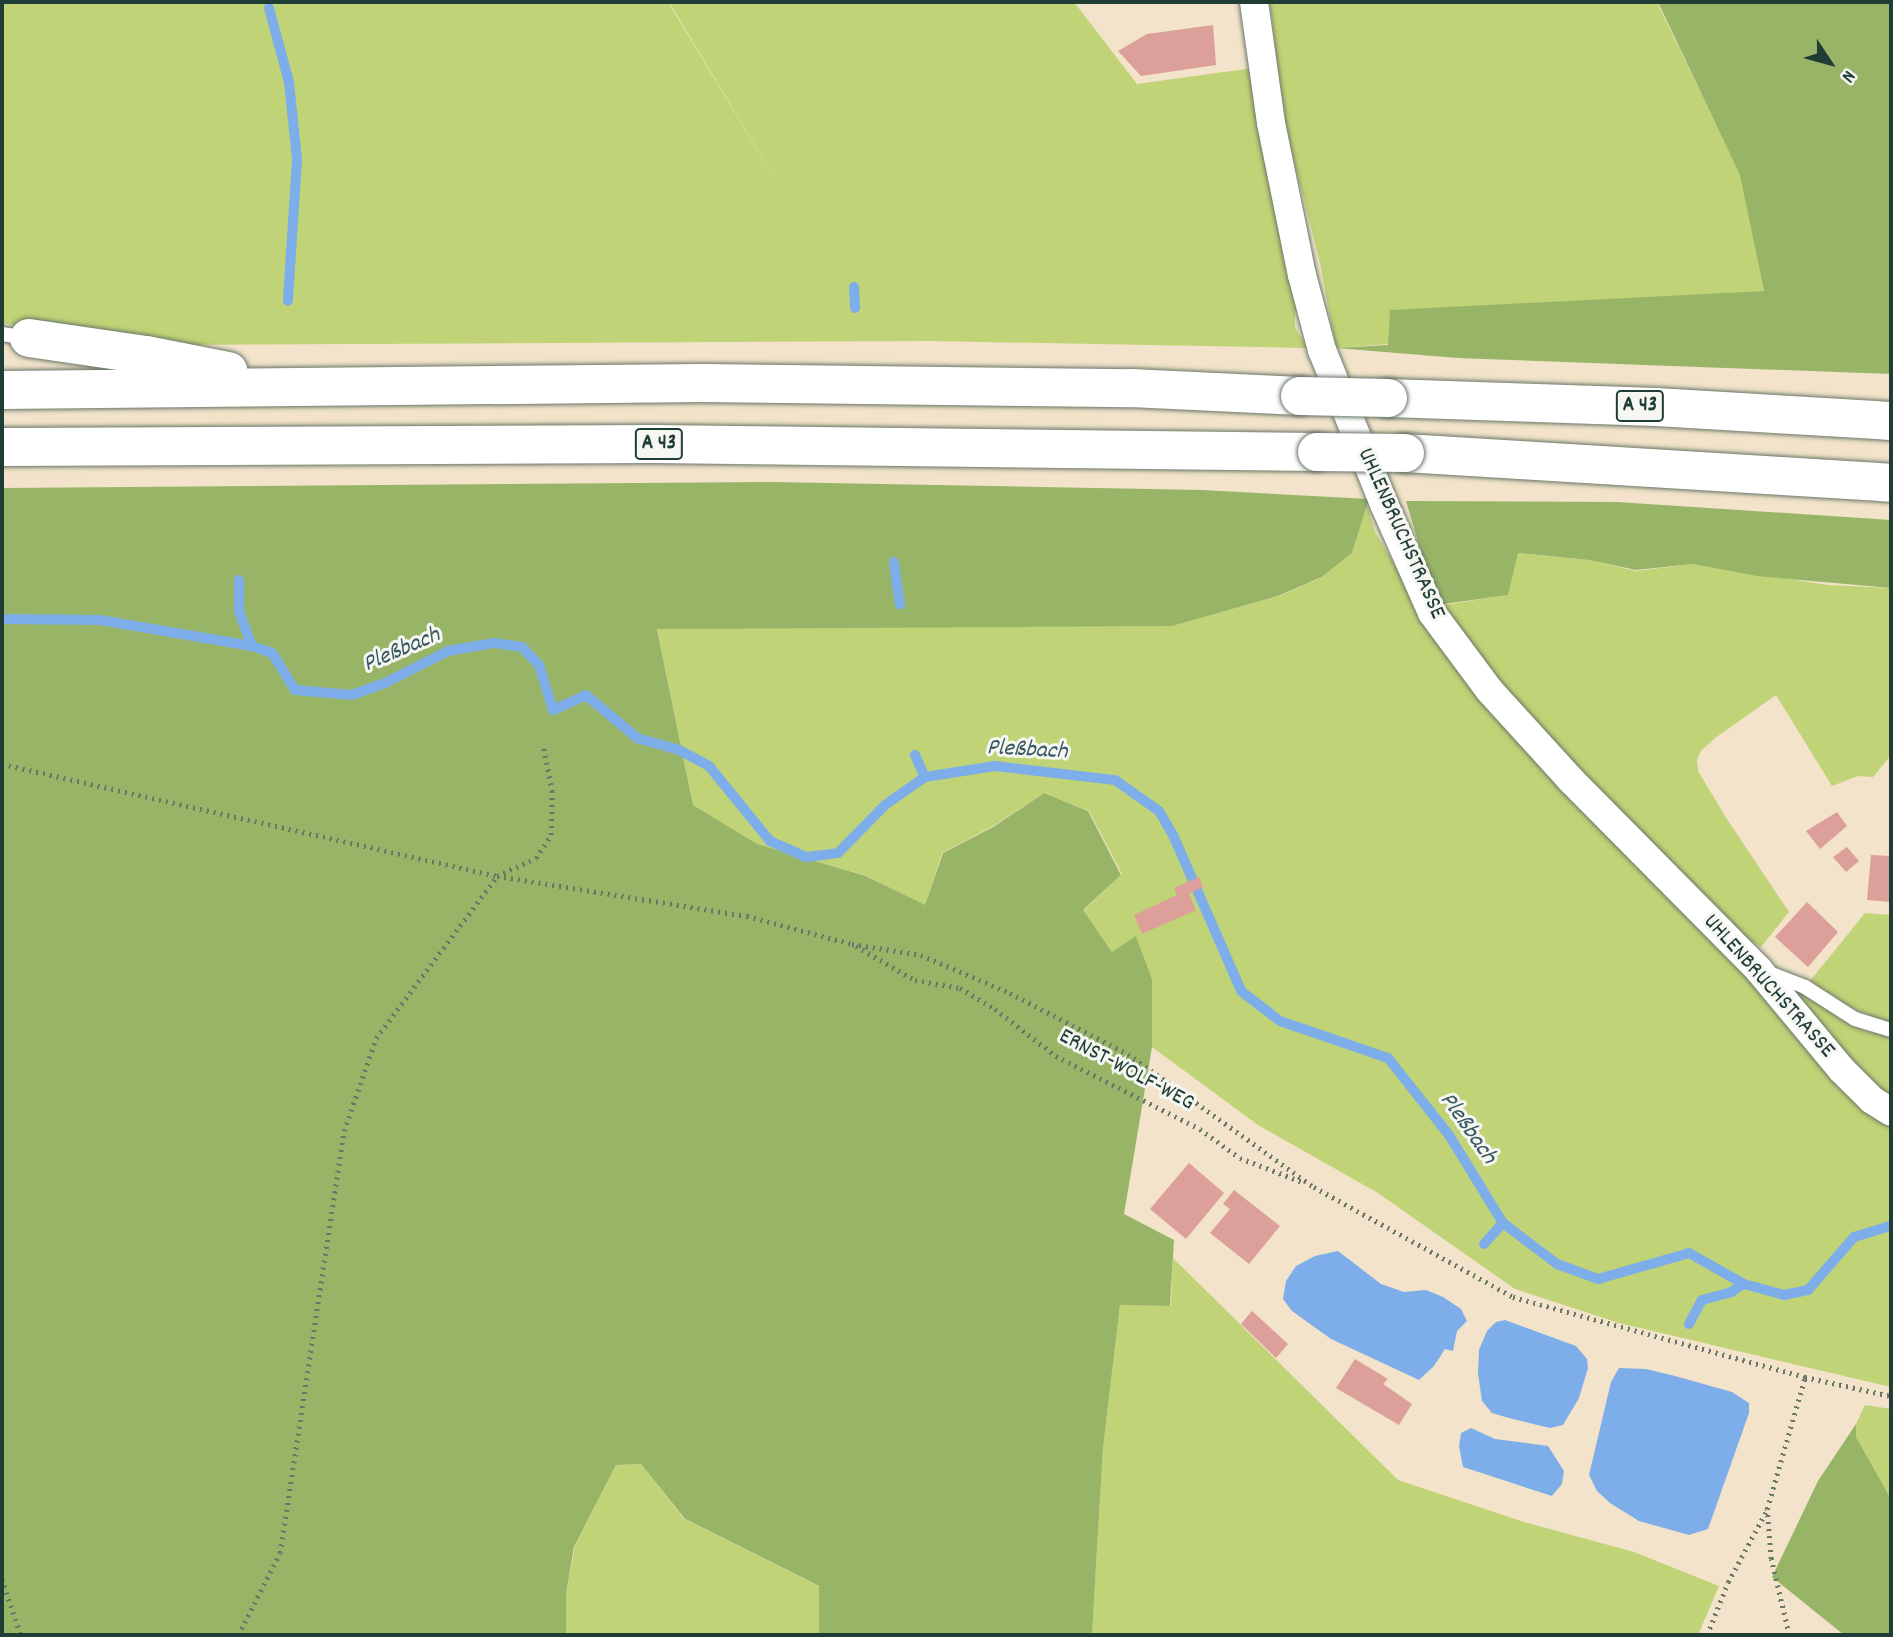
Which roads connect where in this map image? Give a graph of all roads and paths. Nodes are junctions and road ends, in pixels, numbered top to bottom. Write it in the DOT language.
graph roads {
  1 [pos="1254,2"];
  2 [pos="15,336"];
  3 [pos="303,386"];
  4 [pos="2,390"];
  5 [pos="1891,421"];
  6 [pos="2,447"];
  7 [pos="1891,483"];
  8 [pos="543,746"];
  9 [pos="2,764"];
  10 [pos="497,876"];
  11 [pos="852,944"];
  12 [pos="1758,968"];
  13 [pos="1891,1030"];
  14 [pos="1891,1112"];
  15 [pos="1314,1186"];
  16 [pos="1805,1377"];
  17 [pos="1891,1396"];
  18 [pos="1767,1509"];
  19 [pos="2,1579"];
  20 [pos="21,1635"];
  21 [pos="238,1635"];
  22 [pos="1707,1635"];
  23 [pos="1789,1635"];
  1 -- 12 [label="street, UHLENBRUCHSTRASSE"];
  2 -- 3 [label="highway"];
  3 -- 4 [label="highway, A 43"];
  3 -- 5 [label="highway, A 43, bridge"];
  6 -- 7 [label="highway, A 43, bridge"];
  8 -- 10 [label="path"];
  9 -- 10 [label="path"];
  10 -- 11 [label="path"];
  10 -- 21 [label="path"];
  11 -- 15 [label="path, ERNST-WOLF-WEG"];
  11 -- 15 [label="path"];
  12 -- 13 [label="lane"];
  12 -- 14 [label="street, UHLENBRUCHSTRASSE"];
  15 -- 16 [label="path"];
  16 -- 17 [label="path"];
  16 -- 18 [label="path"];
  18 -- 22 [label="path"];
  18 -- 23 [label="path"];
  19 -- 20 [label="path"];
}
